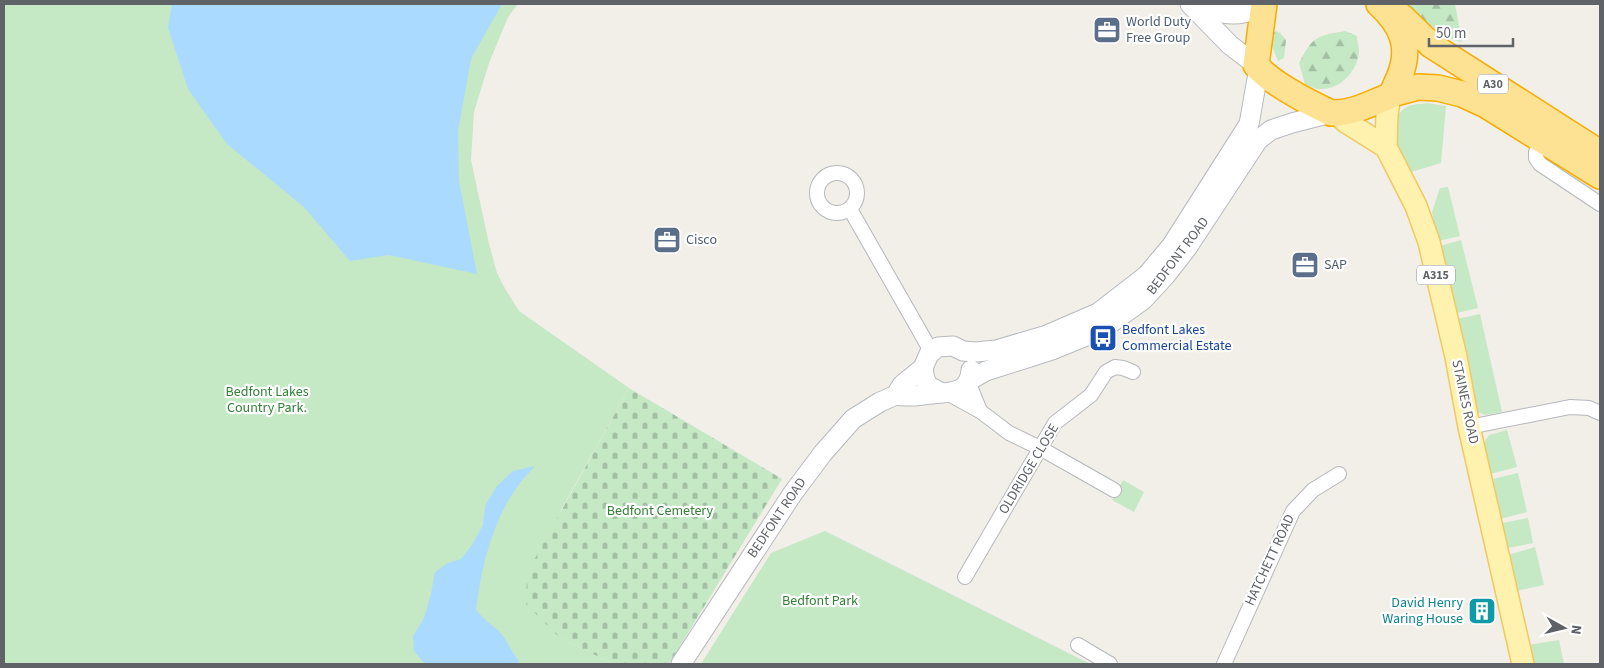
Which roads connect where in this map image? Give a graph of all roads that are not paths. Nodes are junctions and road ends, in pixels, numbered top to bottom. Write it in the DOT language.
graph roads {
  1 [pos="1191,4"];
  2 [pos="1262,4"];
  3 [pos="1384,9"];
  4 [pos="1258,66"];
  5 [pos="1391,95"];
  6 [pos="1334,113"];
  7 [pos="1543,139"];
  8 [pos="1386,146"];
  9 [pos="1600,153"];
  10 [pos="1600,176"];
  11 [pos="1600,204"];
  12 [pos="850,208"];
  13 [pos="932,351"];
  14 [pos="963,351"];
  15 [pos="923,368"];
  16 [pos="1133,372"];
  17 [pos="968,381"];
  18 [pos="946,394"];
  19 [pos="896,395"];
  20 [pos="980,411"];
  21 [pos="1600,413"];
  22 [pos="1470,427"];
  23 [pos="1040,448"];
  24 [pos="1339,474"];
  25 [pos="1114,490"];
  26 [pos="965,577"];
  27 [pos="1078,646"];
  28 [pos="681,664"];
  29 [pos="1110,664"];
  30 [pos="1224,664"];
  31 [pos="1523,664"];
  1 -- 2 [label="street"];
  1 -- 4 [label="street"];
  2 -- 4 [label="highway"];
  3 -- 5 [label="highway"];
  3 -- 9 [label="highway, A30"];
  4 -- 6 [label="highway"];
  4 -- 14 [label="street, BEDFONT ROAD"];
  5 -- 6 [label="highway"];
  5 -- 7 [label="highway, A30"];
  5 -- 8 [label="main road, STAINES ROAD / A315"];
  6 -- 8 [label="main road"];
  6 -- 17 [label="street, BEDFONT ROAD"];
  7 -- 10 [label="highway, A30"];
  7 -- 11 [label="street"];
  8 -- 22 [label="main road, STAINES ROAD / A315"];
  12 -- 13 [label="street"];
  13 -- 14 [label="street, BEDFONT ROAD"];
  13 -- 15 [label="street, BEDFONT ROAD"];
  14 -- 17 [label="street"];
  15 -- 18 [label="street"];
  15 -- 19 [label="street, BEDFONT ROAD"];
  16 -- 23 [label="street, OLDRIDGE CLOSE"];
  17 -- 18 [label="street, BEDFONT ROAD"];
  17 -- 20 [label="street"];
  18 -- 19 [label="street, BEDFONT ROAD"];
  18 -- 20 [label="street"];
  19 -- 28 [label="street, BEDFONT ROAD"];
  20 -- 23 [label="street"];
  21 -- 22 [label="street"];
  22 -- 31 [label="main road, STAINES ROAD / A315"];
  23 -- 25 [label="street"];
  23 -- 26 [label="street, OLDRIDGE CLOSE"];
  24 -- 30 [label="street, HATCHETT ROAD"];
  27 -- 29 [label="street"];
}
